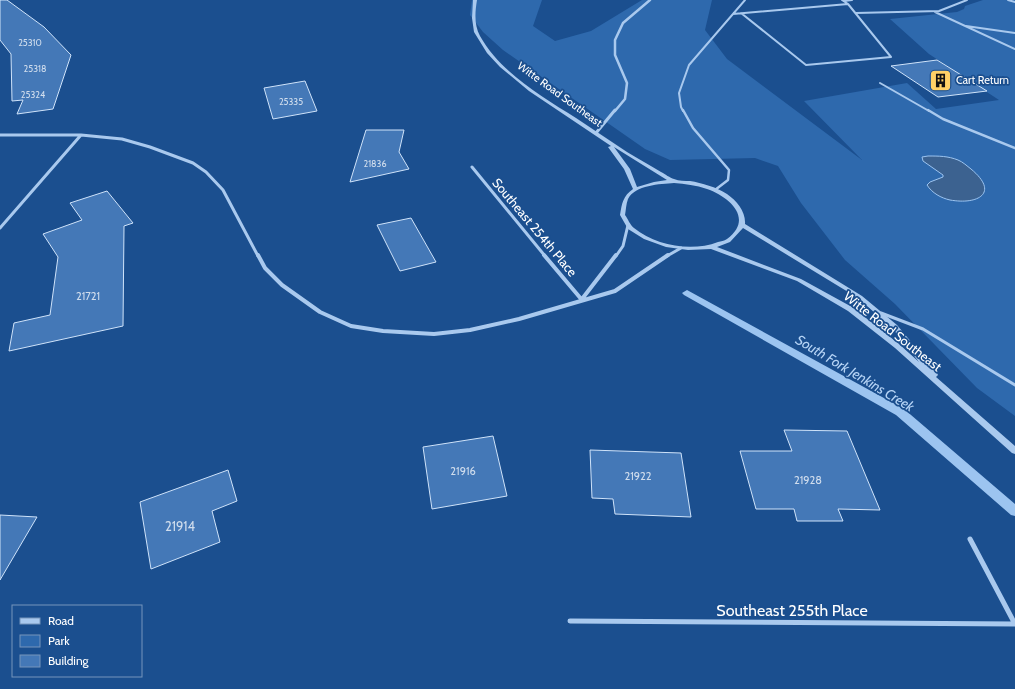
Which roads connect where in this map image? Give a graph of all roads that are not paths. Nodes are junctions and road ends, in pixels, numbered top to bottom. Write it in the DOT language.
graph roads {
  1 [pos="475,0"];
  2 [pos="650,0"];
  3 [pos="746,0"];
  4 [pos="843,0"];
  5 [pos="852,0"];
  6 [pos="967,0"];
  7 [pos="1008,0"];
  8 [pos="1015,2"];
  9 [pos="848,4"];
  10 [pos="856,12"];
  11 [pos="933,12"];
  12 [pos="733,14"];
  13 [pos="741,14"];
  14 [pos="962,25"];
  15 [pos="1015,32"];
  16 [pos="1015,49"];
  17 [pos="880,83"];
  18 [pos="596,133"];
  19 [pos="0,135"];
  20 [pos="81,135"];
  21 [pos="608,142"];
  22 [pos="1015,148"];
  23 [pos="472,167"];
  24 [pos="674,181"];
  25 [pos="636,190"];
  26 [pos="715,190"];
  27 [pos="628,225"];
  28 [pos="742,225"];
  29 [pos="0,228"];
  30 [pos="712,247"];
  31 [pos="682,248"];
  32 [pos="582,300"];
  33 [pos="877,312"];
  34 [pos="1015,385"];
  35 [pos="947,390"];
  36 [pos="1015,452"];
  37 [pos="970,539"];
  38 [pos="570,621"];
  39 [pos="1015,624"];
  1 -- 18 [label="street, Witte Road Southeast"];
  2 -- 18 [label="street"];
  3 -- 12 [label="lane"];
  4 -- 5 [label="lane"];
  4 -- 9 [label="lane"];
  6 -- 11 [label="lane"];
  7 -- 8 [label="lane"];
  9 -- 10 [label="lane"];
  9 -- 13 [label="lane"];
  10 -- 11 [label="lane"];
  10 -- 13 [label="lane"];
  11 -- 14 [label="lane"];
  12 -- 13 [label="lane"];
  12 -- 26 [label="lane"];
  14 -- 15 [label="lane"];
  14 -- 16 [label="lane"];
  17 -- 22 [label="lane"];
  18 -- 21 [label="street, Witte Road Southeast"];
  19 -- 20 [label="street"];
  20 -- 29 [label="street"];
  20 -- 32 [label="street"];
  21 -- 24 [label="street, Witte Road Southeast"];
  21 -- 25 [label="street, Witte Road Southeast"];
  23 -- 32 [label="street, Southeast 254th Place"];
  24 -- 25 [label="street, Witte Road Southeast"];
  24 -- 26 [label="street, Witte Road Southeast"];
  25 -- 27 [label="street, Witte Road Southeast"];
  26 -- 28 [label="street, Witte Road Southeast"];
  27 -- 31 [label="street, Witte Road Southeast"];
  27 -- 32 [label="street, Southeast 254th Place"];
  28 -- 30 [label="street, Witte Road Southeast"];
  28 -- 33 [label="street, Witte Road Southeast"];
  30 -- 31 [label="street, Witte Road Southeast"];
  30 -- 35 [label="street, Witte Road Southeast"];
  31 -- 32 [label="street"];
  33 -- 34 [label="lane"];
  33 -- 35 [label="street, Witte Road Southeast"];
  35 -- 36 [label="street, Witte Road Southeast"];
  37 -- 39 [label="street"];
  38 -- 39 [label="street, Southeast 255th Place"];
}
